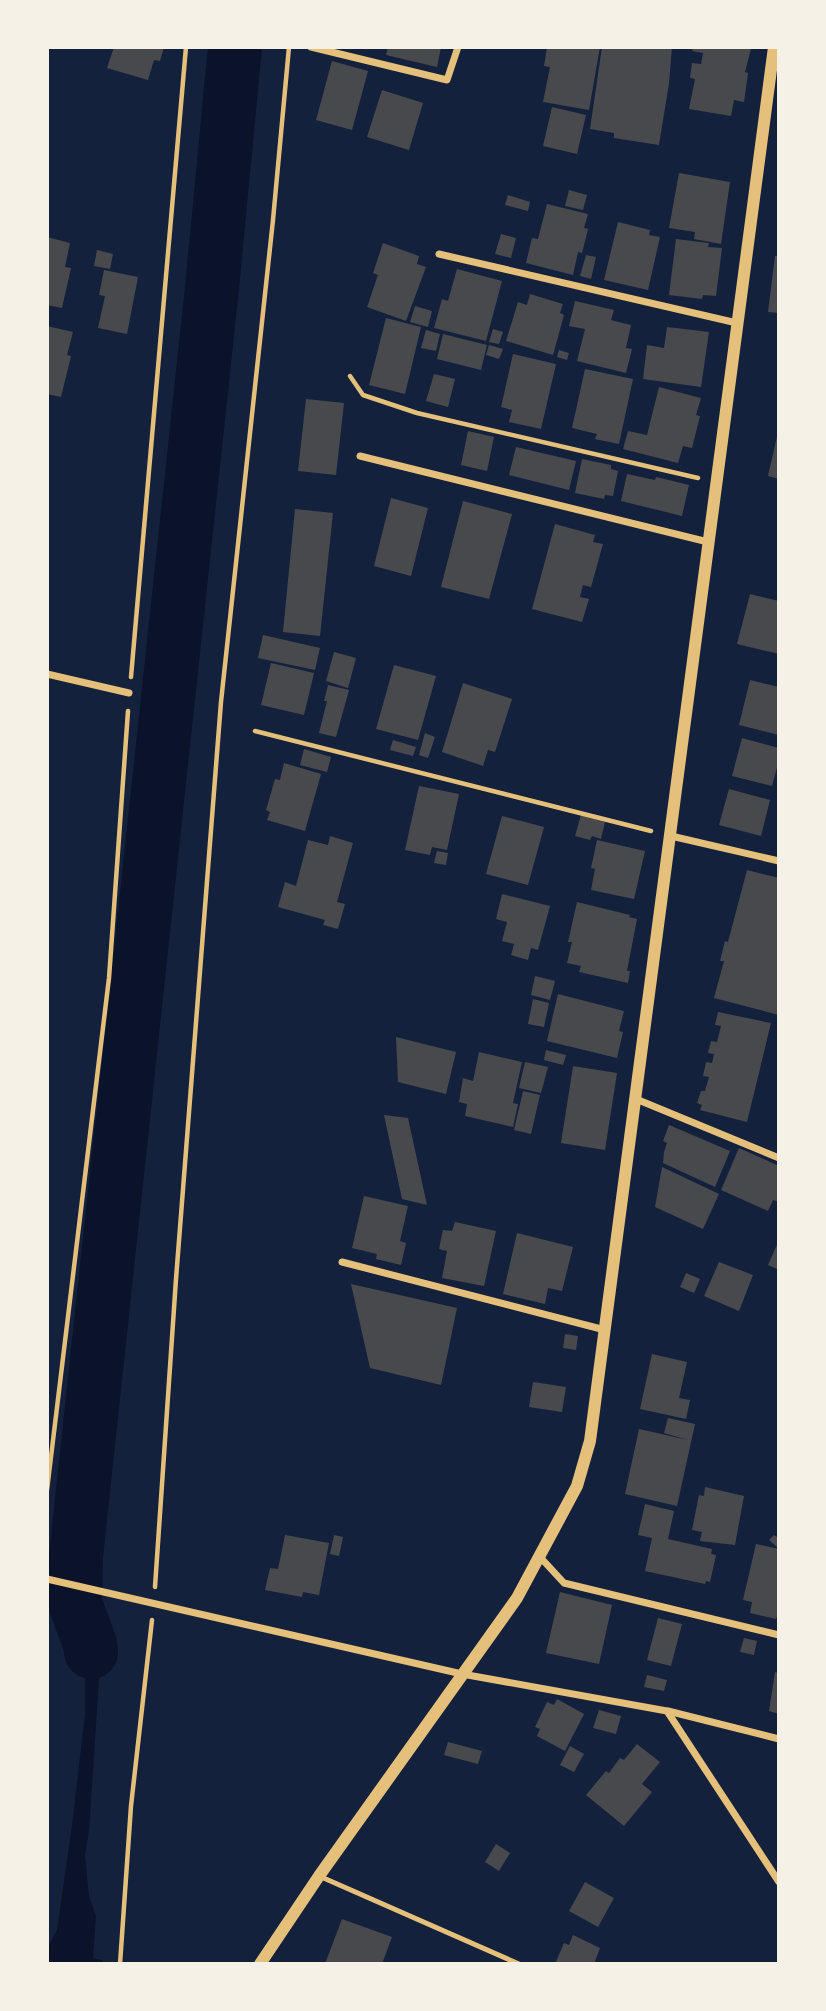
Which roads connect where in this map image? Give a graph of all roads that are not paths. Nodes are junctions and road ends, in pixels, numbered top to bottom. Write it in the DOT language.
graph roads {
  1 [pos="311,47"];
  2 [pos="458,47"];
  3 [pos="774,47"];
  4 [pos="439,254"];
  5 [pos="737,323"];
  6 [pos="360,456"];
  7 [pos="708,542"];
  8 [pos="47,674"];
  9 [pos="129,693"];
  10 [pos="671,836"];
  11 [pos="779,861"];
  12 [pos="636,1099"];
  13 [pos="779,1158"];
  14 [pos="342,1262"];
  15 [pos="605,1330"];
  16 [pos="540,1557"];
  17 [pos="47,1579"];
  18 [pos="779,1635"];
  19 [pos="462,1674"];
  20 [pos="667,1711"];
  21 [pos="779,1739"];
  22 [pos="320,1876"];
  23 [pos="779,1882"];
  24 [pos="260,1964"];
  25 [pos="519,1964"];
  1 -- 2 [label="street"];
  3 -- 5 [label="street"];
  4 -- 5 [label="street"];
  5 -- 7 [label="street"];
  6 -- 7 [label="street"];
  7 -- 10 [label="street"];
  8 -- 9 [label="street"];
  10 -- 11 [label="street"];
  10 -- 12 [label="street"];
  12 -- 13 [label="street"];
  12 -- 15 [label="street"];
  14 -- 15 [label="street"];
  15 -- 16 [label="street"];
  16 -- 18 [label="street"];
  16 -- 19 [label="street"];
  17 -- 19 [label="street"];
  19 -- 20 [label="street"];
  19 -- 22 [label="street"];
  20 -- 21 [label="street"];
  20 -- 23 [label="street"];
  22 -- 24 [label="street"];
  22 -- 25 [label="lane"];
}
